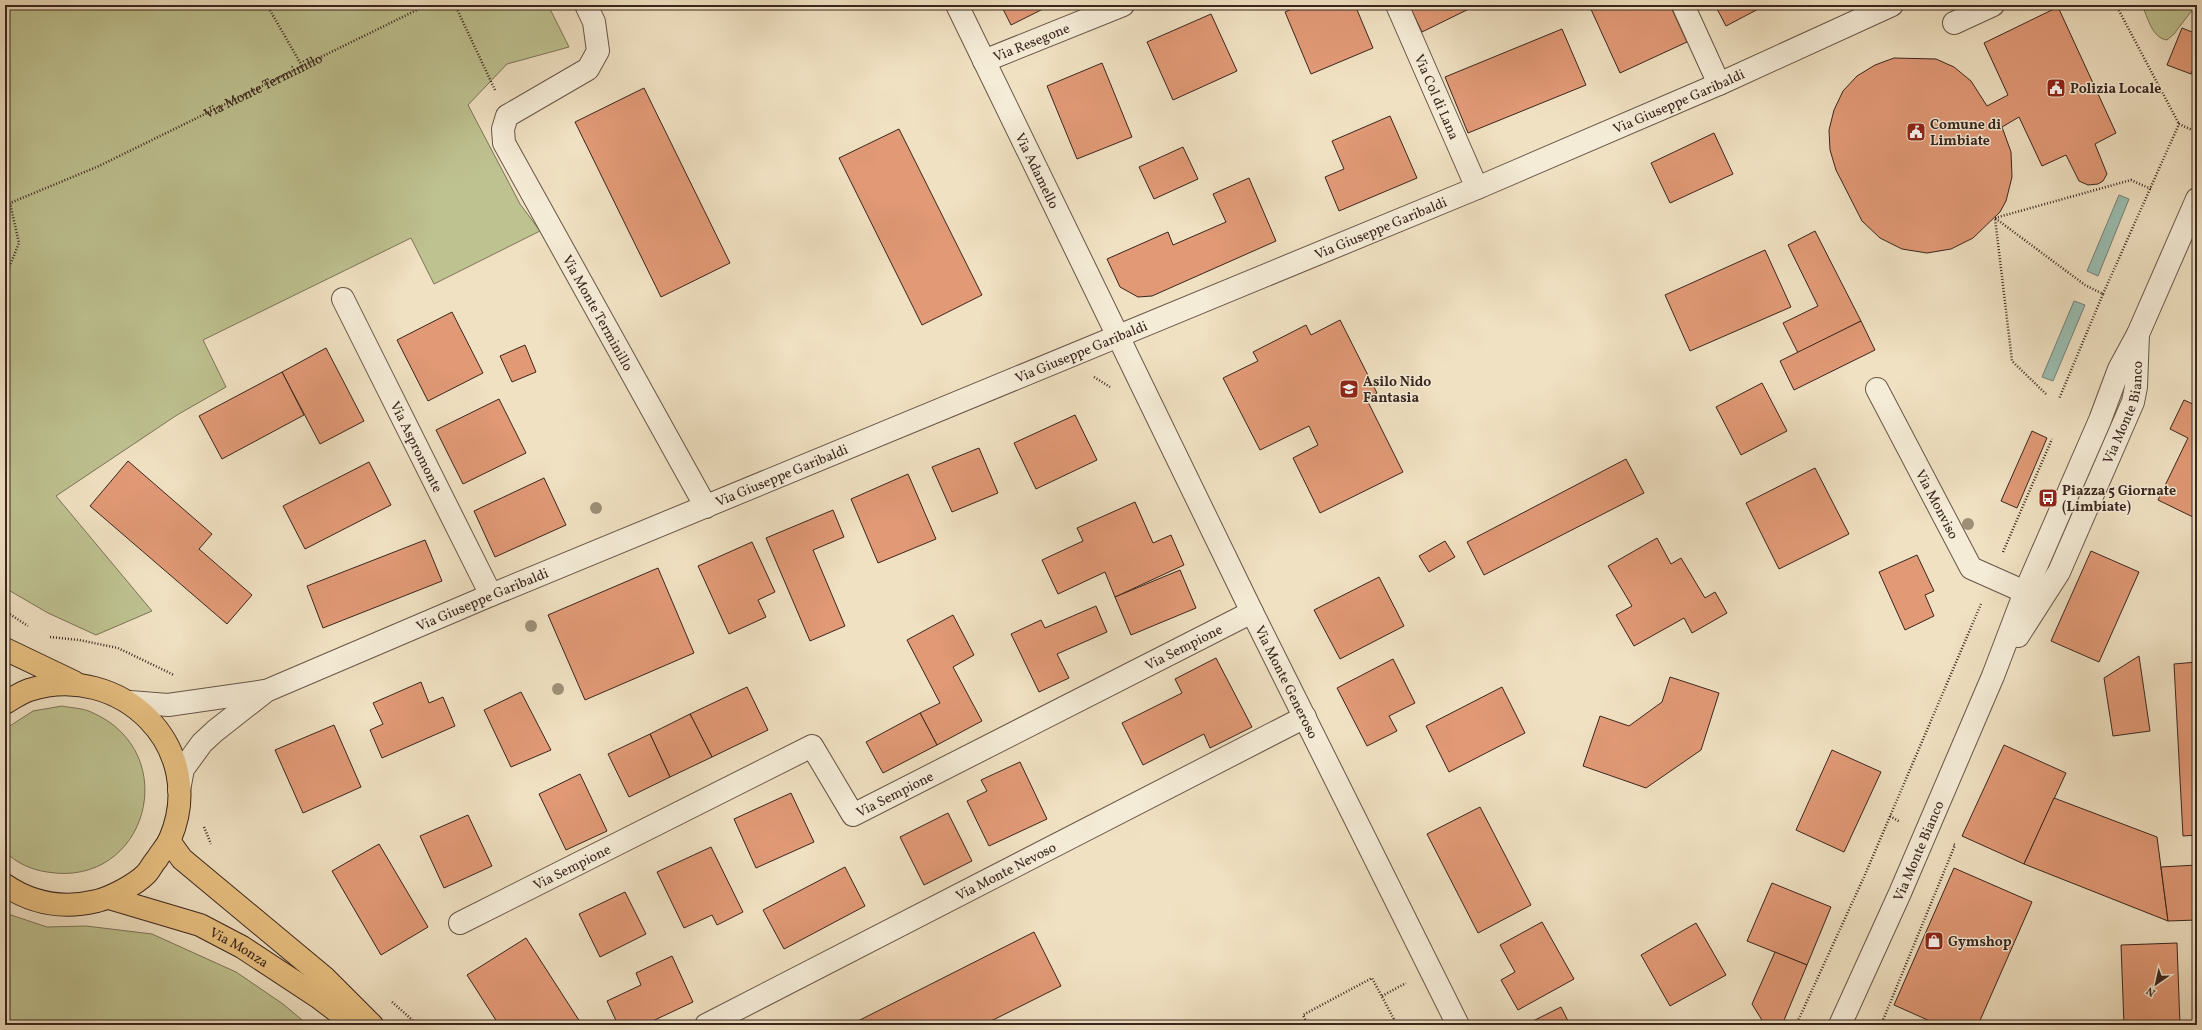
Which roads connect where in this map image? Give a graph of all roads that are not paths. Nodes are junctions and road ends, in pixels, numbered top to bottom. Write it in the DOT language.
graph roads {
  1 [pos="586,5"];
  2 [pos="957,5"];
  3 [pos="1123,5"];
  4 [pos="1396,5"];
  5 [pos="1683,5"];
  6 [pos="1892,5"];
  7 [pos="1993,5"];
  8 [pos="1954,24"];
  9 [pos="984,61"];
  10 [pos="1719,84"];
  11 [pos="1477,188"];
  12 [pos="2195,205"];
  13 [pos="343,299"];
  14 [pos="2138,334"];
  15 [pos="1118,337"];
  16 [pos="1877,389"];
  17 [pos="706,507"];
  18 [pos="2025,592"];
  19 [pos="490,595"];
  20 [pos="1252,612"];
  21 [pos="5,649"];
  22 [pos="1993,676"];
  23 [pos="76,684"];
  24 [pos="266,691"];
  25 [pos="130,702"];
  26 [pos="5,704"];
  27 [pos="1305,717"];
  28 [pos="179,790"];
  29 [pos="169,841"];
  30 [pos="5,885"];
  31 [pos="109,898"];
  32 [pos="460,923"];
  33 [pos="355,1025"];
  34 [pos="372,1025"];
  35 [pos="706,1025"];
  36 [pos="1458,1025"];
  37 [pos="1840,1025"];
  1 -- 17 [label="street, Via Monte Terminillo"];
  2 -- 9 [label="street, Via Adamello"];
  3 -- 9 [label="street, Via Resegone"];
  4 -- 11 [label="street, Via Col di Lana"];
  5 -- 10 [label="street"];
  6 -- 10 [label="street, Via Giuseppe Garibaldi"];
  7 -- 8 [label="street"];
  9 -- 15 [label="street, Via Adamello"];
  10 -- 11 [label="street, Via Giuseppe Garibaldi"];
  11 -- 15 [label="street, Via Giuseppe Garibaldi"];
  12 -- 14 [label="street, Via Monte Bianco"];
  13 -- 19 [label="street, Via Aspromonte"];
  14 -- 18 [label="street, Via Monte Bianco"];
  14 -- 22 [label="street, Via Monte Bianco"];
  15 -- 17 [label="street, Via Giuseppe Garibaldi"];
  15 -- 20 [label="street, Via Monte Generoso"];
  16 -- 18 [label="street, Via Monviso"];
  17 -- 19 [label="street, Via Giuseppe Garibaldi"];
  18 -- 22 [label="street, Via Monte Bianco"];
  19 -- 24 [label="street, Via Giuseppe Garibaldi"];
  20 -- 27 [label="street, Via Monte Generoso"];
  20 -- 32 [label="street, Via Sempione"];
  21 -- 23 [label="main road"];
  22 -- 37 [label="street, Via Monte Bianco"];
  23 -- 25 [label="main road"];
  23 -- 26 [label="main road"];
  24 -- 25 [label="street, Via Giuseppe Garibaldi"];
  24 -- 28 [label="street, Via Giuseppe Garibaldi"];
  25 -- 28 [label="main road"];
  27 -- 35 [label="street, Via Monte Nevoso"];
  27 -- 36 [label="street, Via Monte Generoso"];
  28 -- 29 [label="main road"];
  29 -- 31 [label="main road"];
  29 -- 34 [label="main road, Via Monza"];
  30 -- 31 [label="main road"];
  31 -- 33 [label="main road, Via Monza"];
}
